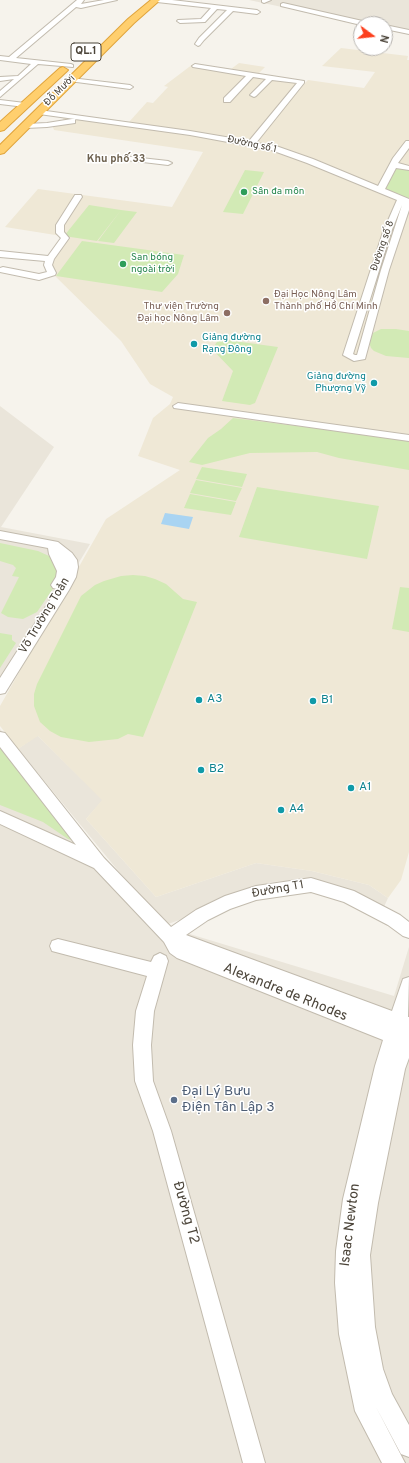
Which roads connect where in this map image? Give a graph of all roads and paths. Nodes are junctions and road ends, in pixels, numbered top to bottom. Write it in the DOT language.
graph roads {
  1 [pos="80,0"];
  2 [pos="114,0"];
  3 [pos="145,0"];
  4 [pos="151,0"];
  5 [pos="157,0"];
  6 [pos="226,3"];
  7 [pos="241,4"];
  8 [pos="74,5"];
  9 [pos="283,5"];
  10 [pos="218,8"];
  11 [pos="234,10"];
  12 [pos="258,12"];
  13 [pos="180,21"];
  14 [pos="353,21"];
  15 [pos="393,29"];
  16 [pos="106,32"];
  17 [pos="409,32"];
  18 [pos="198,44"];
  19 [pos="0,58"];
  20 [pos="11,59"];
  21 [pos="37,62"];
  22 [pos="73,62"];
  23 [pos="195,66"];
  24 [pos="251,75"];
  25 [pos="20,78"];
  26 [pos="270,78"];
  27 [pos="0,79"];
  28 [pos="71,80"];
  29 [pos="130,87"];
  30 [pos="248,88"];
  31 [pos="0,95"];
  32 [pos="242,95"];
  33 [pos="254,95"];
  34 [pos="227,100"];
  35 [pos="0,102"];
  36 [pos="33,109"];
  37 [pos="59,114"];
  38 [pos="86,118"];
  39 [pos="55,124"];
  40 [pos="12,125"];
  41 [pos="47,125"];
  42 [pos="0,133"];
  43 [pos="17,136"];
  44 [pos="252,143"];
  45 [pos="409,143"];
  46 [pos="0,145"];
  47 [pos="0,151"];
  48 [pos="126,158"];
  49 [pos="168,163"];
  50 [pos="394,165"];
  51 [pos="409,168"];
  52 [pos="380,190"];
  53 [pos="78,197"];
  54 [pos="406,201"];
  55 [pos="392,233"];
  56 [pos="0,254"];
  57 [pos="50,259"];
  58 [pos="375,269"];
  59 [pos="3,270"];
  60 [pos="385,270"];
  61 [pos="179,402"];
  62 [pos="268,414"];
  63 [pos="409,431"];
  64 [pos="409,438"];
  65 [pos="0,535"];
  66 [pos="54,545"];
  67 [pos="0,675"];
  68 [pos="0,689"];
  69 [pos="0,737"];
  70 [pos="0,817"];
  71 [pos="99,863"];
  72 [pos="409,931"];
  73 [pos="170,937"];
  74 [pos="58,946"];
  75 [pos="409,985"];
  76 [pos="403,1031"];
  77 [pos="409,1446"];
  78 [pos="254,1463"];
  79 [pos="394,1463"];
  1 -- 8 [label="street"];
  2 -- 8 [label="street"];
  3 -- 16 [label="highway, QL.1"];
  4 -- 36 [label="highway, Đỗ Mười / QL.1"];
  5 -- 10 [label="street"];
  5 -- 28 [label="highway, Đỗ Mười / QL.1"];
  6 -- 10 [label="street"];
  7 -- 11 [label="street"];
  8 -- 20 [label="street"];
  9 -- 14 [label="street"];
  10 -- 11 [label="street"];
  10 -- 13 [label="street"];
  11 -- 12 [label="street"];
  11 -- 18 [label="street"];
  15 -- 17 [label="street"];
  19 -- 20 [label="street"];
  20 -- 21 [label="street"];
  21 -- 22 [label="street"];
  21 -- 25 [label="street"];
  22 -- 36 [label="highway, Đỗ Mười / QL.1"];
  23 -- 24 [label="street"];
  24 -- 26 [label="street"];
  24 -- 34 [label="street"];
  25 -- 27 [label="street"];
  25 -- 31 [label="street"];
  26 -- 33 [label="street"];
  26 -- 44 [label="street"];
  28 -- 29 [label="street"];
  28 -- 36 [label="highway, Đỗ Mười / QL.1"];
  30 -- 32 [label="street"];
  35 -- 36 [label="street, Đường số 1"];
  36 -- 37 [label="street, Đường số 1"];
  36 -- 40 [label="highway, Đỗ Mười / QL.1"];
  36 -- 40 [label="highway, Đỗ Mười / QL.1"];
  37 -- 38 [label="street, Đường số 1"];
  37 -- 39 [label="street"];
  38 -- 39 [label="street, Đường số 1"];
  38 -- 44 [label="street, Đường số 1"];
  39 -- 41 [label="street, Đường số 1"];
  40 -- 41 [label="street, Đường số 1"];
  40 -- 42 [label="highway, Đỗ Mười / QL.1"];
  40 -- 43 [label="highway, Đỗ Mười / QL.1"];
  40 -- 46 [label="highway, Đỗ Mười / QL.1"];
  41 -- 43 [label="street"];
  43 -- 47 [label="highway, Đỗ Mười / QL.1"];
  44 -- 52 [label="street, Đường số 1"];
  45 -- 50 [label="street"];
  48 -- 49 [label="street"];
  50 -- 51 [label="street"];
  50 -- 52 [label="street"];
  52 -- 54 [label="street, Đường số 1"];
  53 -- 57 [label="street"];
  54 -- 55 [label="street, Đường số 8"];
  55 -- 58 [label="street, Đường số 8"];
  55 -- 60 [label="street, Đường số 8"];
  56 -- 57 [label="street"];
  57 -- 59 [label="street"];
  58 -- 60 [label="street"];
  58 -- 60 [label="street, Đường số 8"];
  61 -- 62 [label="street"];
  62 -- 63 [label="street"];
  62 -- 64 [label="street"];
  65 -- 66 [label="street, Võ Trường Toản"];
  66 -- 67 [label="street, Võ Trường Toản"];
  66 -- 68 [label="street, Võ Trường Toản"];
  69 -- 71 [label="street"];
  70 -- 71 [label="street, Alexandre de Rhodes"];
  71 -- 73 [label="street, Alexandre de Rhodes"];
  72 -- 73 [label="street, Đường T1"];
  73 -- 76 [label="street, Alexandre de Rhodes"];
  74 -- 78 [label="street, Đường T2"];
  75 -- 76 [label="street, Isaac Newton"];
  76 -- 77 [label="street, Isaac Newton"];
  76 -- 79 [label="street, Isaac Newton"];
}
